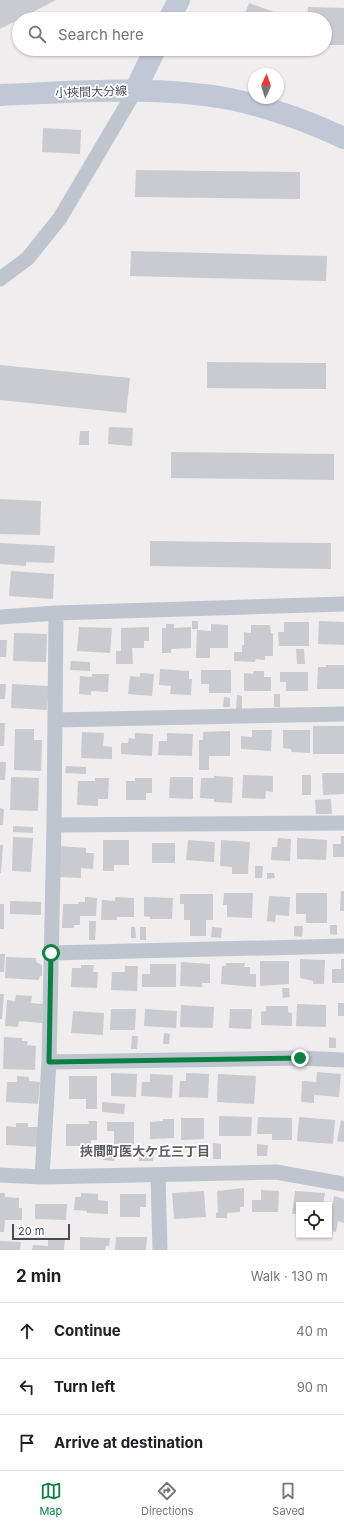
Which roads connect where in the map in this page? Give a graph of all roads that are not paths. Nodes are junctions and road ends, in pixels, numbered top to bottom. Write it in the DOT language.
graph roads {
  1 [pos="178,0"];
  2 [pos="172,12"];
  3 [pos="152,56"];
  4 [pos="135,91"];
  5 [pos="0,95"];
  6 [pos="344,138"];
  7 [pos="0,279"];
  8 [pos="344,604"];
  9 [pos="56,613"];
  10 [pos="0,617"];
  11 [pos="344,714"];
  12 [pos="55,720"];
  13 [pos="344,823"];
  14 [pos="54,825"];
  15 [pos="344,946"];
  16 [pos="51,953"];
  17 [pos="344,1060"];
  18 [pos="49,1062"];
  19 [pos="0,1175"];
  20 [pos="158,1175"];
  21 [pos="42,1177"];
  22 [pos="344,1184"];
  23 [pos="160,1250"];
  1 -- 2 [label="street"];
  3 -- 4 [label="street, 小挾間大分線"];
  4 -- 5 [label="street, 小挾間大分線"];
  4 -- 6 [label="street"];
  4 -- 7 [label="street"];
  8 -- 9 [label="street"];
  9 -- 10 [label="street"];
  9 -- 12 [label="street"];
  11 -- 12 [label="street"];
  12 -- 14 [label="street"];
  13 -- 14 [label="street"];
  14 -- 16 [label="street"];
  15 -- 16 [label="street"];
  16 -- 18 [label="street"];
  17 -- 18 [label="street"];
  18 -- 21 [label="street"];
  19 -- 21 [label="street"];
  20 -- 21 [label="street"];
  20 -- 22 [label="street"];
  20 -- 23 [label="street"];
}
